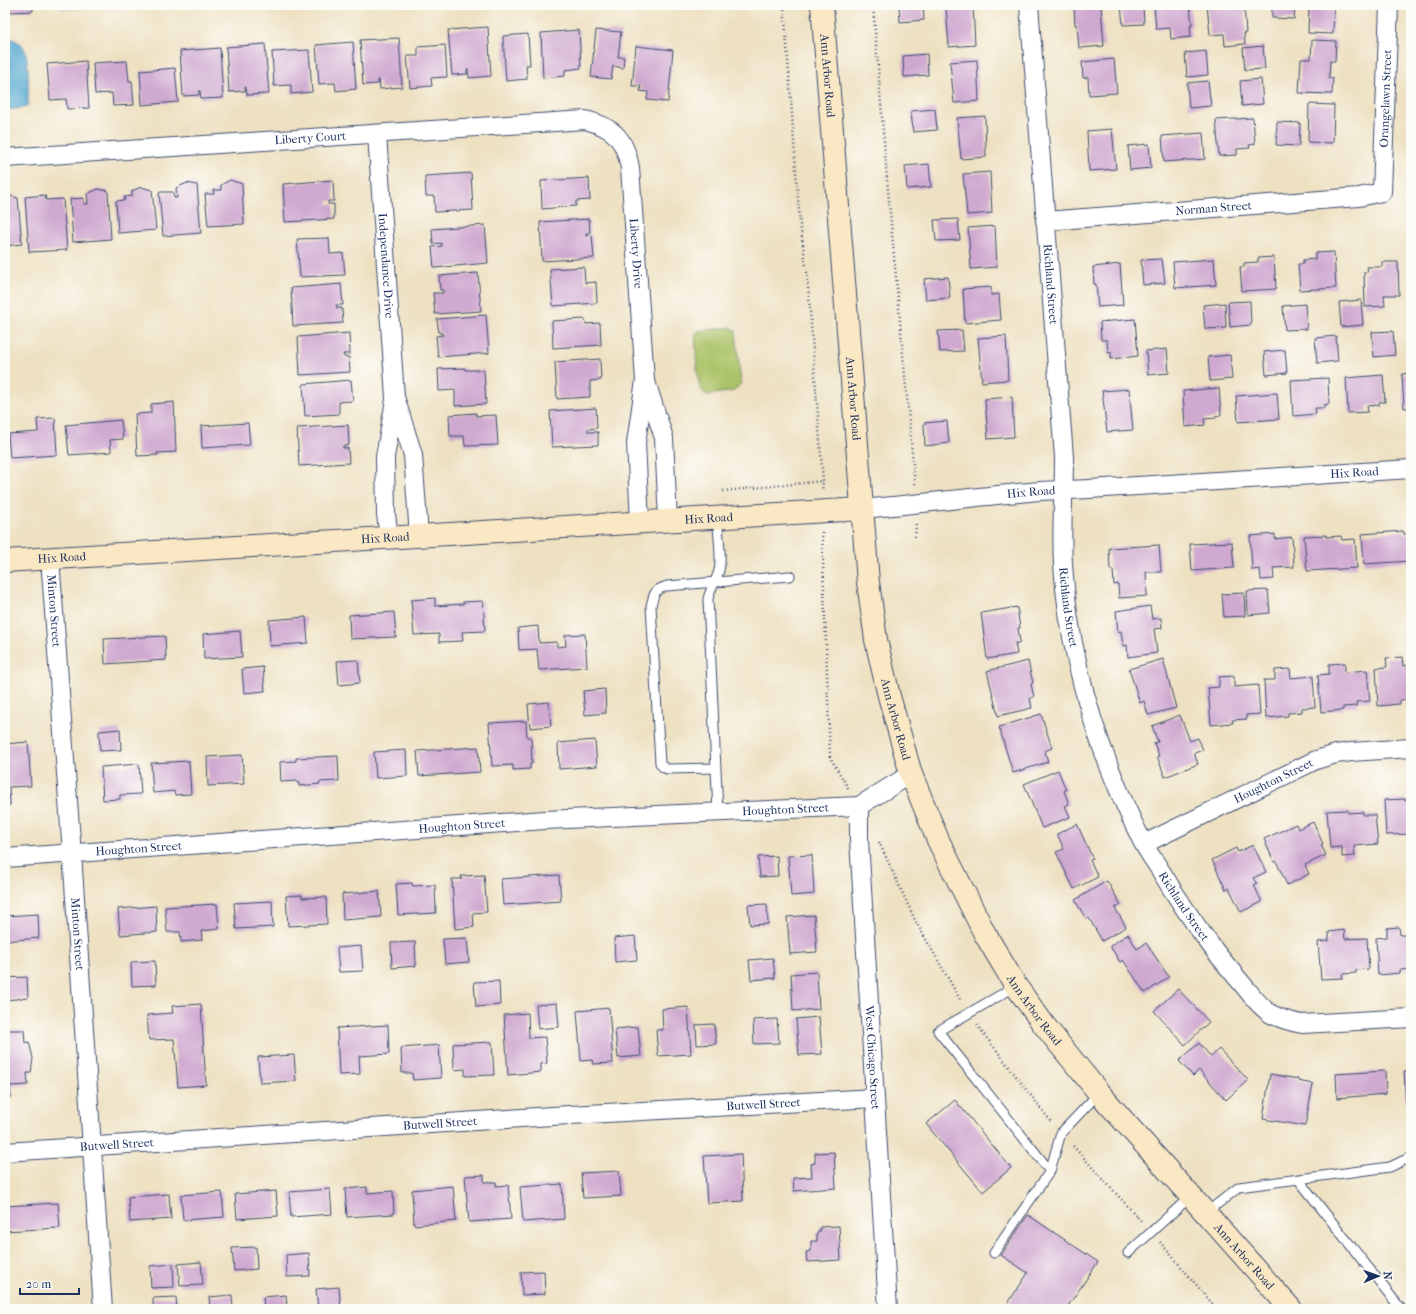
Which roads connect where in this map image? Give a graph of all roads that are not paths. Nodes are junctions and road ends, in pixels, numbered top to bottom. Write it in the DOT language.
graph roads {
  1 [pos="822,5"];
  2 [pos="1029,5"];
  3 [pos="1389,5"];
  4 [pos="612,132"];
  5 [pos="377,134"];
  6 [pos="5,158"];
  7 [pos="1382,192"];
  8 [pos="1045,221"];
  9 [pos="645,380"];
  10 [pos="396,397"];
  11 [pos="1411,469"];
  12 [pos="1064,491"];
  13 [pos="861,509"];
  14 [pos="717,518"];
  15 [pos="668,520"];
  16 [pos="640,522"];
  17 [pos="419,536"];
  18 [pos="389,538"];
  19 [pos="50,558"];
  20 [pos="5,561"];
  21 [pos="790,576"];
  22 [pos="715,581"];
  23 [pos="1411,748"];
  24 [pos="716,768"];
  25 [pos="911,774"];
  26 [pos="859,806"];
  27 [pos="718,812"];
  28 [pos="1144,844"];
  29 [pos="72,854"];
  30 [pos="5,858"];
  31 [pos="1016,986"];
  32 [pos="1411,1018"];
  33 [pos="1099,1093"];
  34 [pos="875,1098"];
  35 [pos="92,1146"];
  36 [pos="5,1152"];
  37 [pos="1411,1157"];
  38 [pos="1050,1171"];
  39 [pos="1298,1179"];
  40 [pos="1191,1196"];
  41 [pos="1206,1213"];
  42 [pos="994,1253"];
  43 [pos="1128,1253"];
  44 [pos="103,1309"];
  45 [pos="888,1309"];
  46 [pos="1291,1309"];
  47 [pos="1401,1309"];
  1 -- 13 [label="main road, Ann Arbor Road"];
  2 -- 8 [label="street, Richland Street"];
  3 -- 7 [label="street, Orangelawn Street"];
  4 -- 5 [label="street, Liberty Court"];
  4 -- 9 [label="street, Liberty Drive"];
  5 -- 6 [label="street, Liberty Court"];
  5 -- 10 [label="street, Independance Drive"];
  7 -- 8 [label="street, Norman Street"];
  8 -- 12 [label="street, Richland Street"];
  9 -- 15 [label="street"];
  9 -- 16 [label="street"];
  10 -- 17 [label="street"];
  10 -- 18 [label="street"];
  11 -- 12 [label="street, Hix Road"];
  12 -- 13 [label="street, Hix Road"];
  12 -- 28 [label="street, Richland Street"];
  13 -- 14 [label="main road, Hix Road"];
  13 -- 25 [label="main road, Ann Arbor Road"];
  14 -- 15 [label="main road, Hix Road"];
  14 -- 22 [label="lane"];
  15 -- 16 [label="main road, Hix Road"];
  16 -- 17 [label="main road, Hix Road"];
  17 -- 18 [label="main road, Hix Road"];
  18 -- 19 [label="main road, Hix Road"];
  19 -- 20 [label="main road, Hix Road"];
  19 -- 29 [label="street, Minton Street"];
  21 -- 22 [label="lane"];
  22 -- 24 [label="lane"];
  22 -- 24 [label="lane"];
  23 -- 28 [label="street, Houghton Street"];
  24 -- 27 [label="lane"];
  25 -- 26 [label="street, Houghton Street"];
  25 -- 31 [label="main road, Ann Arbor Road"];
  26 -- 27 [label="street, Houghton Street"];
  26 -- 34 [label="street, West Chicago Street"];
  27 -- 29 [label="street, Houghton Street"];
  28 -- 32 [label="street, Richland Street"];
  29 -- 30 [label="street, Houghton Street"];
  29 -- 35 [label="street, Minton Street"];
  31 -- 33 [label="main road, Ann Arbor Road"];
  31 -- 38 [label="lane"];
  33 -- 38 [label="lane"];
  33 -- 40 [label="main road, Ann Arbor Road"];
  34 -- 35 [label="street, Butwell Street"];
  34 -- 45 [label="street, West Chicago Street"];
  35 -- 36 [label="street, Butwell Street"];
  35 -- 44 [label="street, Minton Street"];
  37 -- 39 [label="lane"];
  38 -- 42 [label="lane"];
  39 -- 41 [label="lane"];
  39 -- 47 [label="lane"];
  40 -- 41 [label="main road, Ann Arbor Road"];
  40 -- 43 [label="lane"];
  41 -- 46 [label="main road, Ann Arbor Road"];
}
